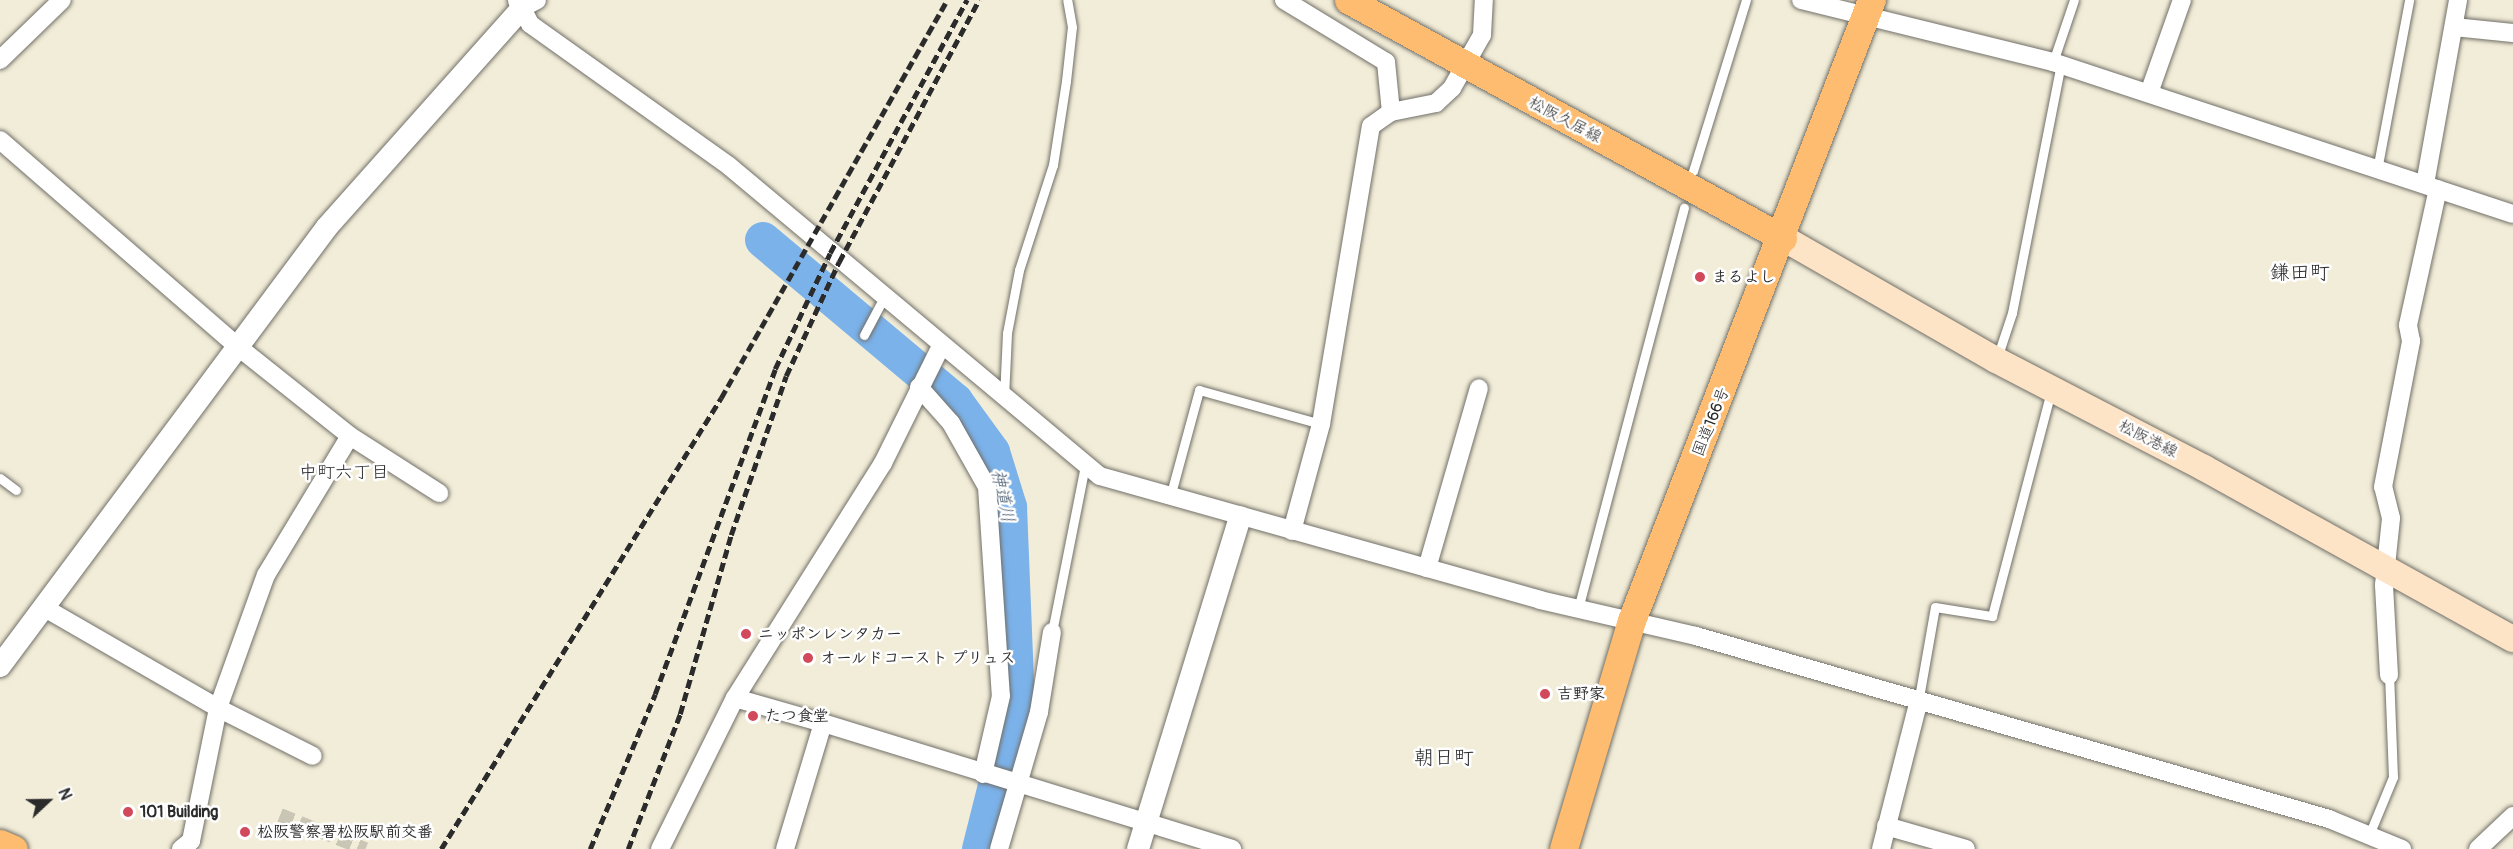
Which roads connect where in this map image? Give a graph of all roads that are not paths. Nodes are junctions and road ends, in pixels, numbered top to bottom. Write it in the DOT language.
graph roads {
  1 [pos="62,0"];
  2 [pos="1066,0"];
  3 [pos="1284,0"];
  4 [pos="1348,0"];
  5 [pos="1484,0"];
  6 [pos="1746,0"];
  7 [pos="1801,0"];
  8 [pos="2074,0"];
  9 [pos="2182,0"];
  10 [pos="2409,0"];
  11 [pos="2458,0"];
  12 [pos="526,3"];
  13 [pos="1869,8"];
  14 [pos="2454,27"];
  15 [pos="2513,33"];
  16 [pos="0,60"];
  17 [pos="2057,63"];
  18 [pos="1467,67"];
  19 [pos="2149,93"];
  20 [pos="1391,112"];
  21 [pos="0,140"];
  22 [pos="2377,170"];
  23 [pos="1694,171"];
  24 [pos="2432,186"];
  25 [pos="1684,208"];
  26 [pos="2512,208"];
  27 [pos="1783,238"];
  28 [pos="883,300"];
  29 [pos="864,335"];
  30 [pos="237,346"];
  31 [pos="941,346"];
  32 [pos="1996,360"];
  33 [pos="919,387"];
  34 [pos="1479,388"];
  35 [pos="2052,389"];
  36 [pos="1004,397"];
  37 [pos="1321,424"];
  38 [pos="350,436"];
  39 [pos="1086,465"];
  40 [pos="0,478"];
  41 [pos="16,490"];
  42 [pos="439,493"];
  43 [pos="1170,498"];
  44 [pos="1240,517"];
  45 [pos="1292,531"];
  46 [pos="1427,568"];
  47 [pos="2385,570"];
  48 [pos="1579,605"];
  49 [pos="44,607"];
  50 [pos="1632,621"];
  51 [pos="1052,632"];
  52 [pos="2513,639"];
  53 [pos="0,666"];
  54 [pos="2389,675"];
  55 [pos="735,698"];
  56 [pos="1918,704"];
  57 [pos="218,708"];
  58 [pos="823,723"];
  59 [pos="314,756"];
  60 [pos="987,775"];
  61 [pos="1015,783"];
  62 [pos="2513,816"];
  63 [pos="1145,823"];
  64 [pos="1886,826"];
  65 [pos="2369,835"];
  66 [pos="0,843"];
  67 [pos="14,849"];
  68 [pos="182,849"];
  69 [pos="660,849"];
  70 [pos="785,849"];
  71 [pos="999,849"];
  72 [pos="1138,849"];
  73 [pos="1232,849"];
  74 [pos="1564,849"];
  75 [pos="1881,849"];
  76 [pos="1966,849"];
  77 [pos="2402,849"];
  78 [pos="2478,849"];
  1 -- 16 [label="street"];
  2 -- 36 [label="lane"];
  3 -- 20 [label="street"];
  4 -- 18 [label="main road, 松阪久居線"];
  5 -- 18 [label="street"];
  6 -- 23 [label="lane"];
  7 -- 13 [label="street"];
  8 -- 17 [label="lane"];
  9 -- 19 [label="street"];
  10 -- 22 [label="lane"];
  11 -- 14 [label="street"];
  12 -- 28 [label="street"];
  12 -- 30 [label="street"];
  13 -- 17 [label="street"];
  13 -- 27 [label="highway, 国道166号"];
  14 -- 15 [label="street"];
  14 -- 24 [label="street"];
  17 -- 19 [label="street"];
  17 -- 32 [label="lane"];
  18 -- 20 [label="street"];
  18 -- 27 [label="main road, 松阪久居線"];
  19 -- 22 [label="street"];
  20 -- 37 [label="street"];
  21 -- 30 [label="street"];
  22 -- 24 [label="street"];
  24 -- 26 [label="street"];
  24 -- 47 [label="street"];
  25 -- 48 [label="lane"];
  27 -- 32 [label="main road, 松阪港線"];
  27 -- 50 [label="highway, 国道166号"];
  28 -- 29 [label="lane"];
  28 -- 31 [label="street"];
  30 -- 38 [label="street"];
  30 -- 49 [label="street"];
  31 -- 33 [label="street"];
  31 -- 36 [label="street"];
  32 -- 35 [label="main road, 松阪港線"];
  33 -- 55 [label="street"];
  33 -- 60 [label="street"];
  34 -- 46 [label="street"];
  35 -- 47 [label="main road, 松阪港線"];
  35 -- 56 [label="lane"];
  36 -- 39 [label="street"];
  37 -- 43 [label="lane"];
  37 -- 45 [label="street"];
  38 -- 42 [label="street"];
  38 -- 57 [label="street"];
  39 -- 43 [label="street"];
  39 -- 51 [label="lane"];
  40 -- 41 [label="lane"];
  43 -- 44 [label="street"];
  44 -- 45 [label="street"];
  44 -- 63 [label="street"];
  45 -- 46 [label="street"];
  46 -- 48 [label="street"];
  47 -- 52 [label="main road, 松阪港線"];
  47 -- 54 [label="street"];
  48 -- 50 [label="street"];
  49 -- 53 [label="street"];
  49 -- 57 [label="street"];
  50 -- 56 [label="street"];
  50 -- 74 [label="highway, 国道166号"];
  51 -- 61 [label="street"];
  54 -- 65 [label="lane"];
  55 -- 58 [label="street"];
  55 -- 69 [label="street"];
  56 -- 64 [label="street"];
  56 -- 65 [label="street"];
  57 -- 59 [label="street"];
  57 -- 68 [label="street"];
  58 -- 60 [label="street"];
  58 -- 70 [label="street"];
  60 -- 61 [label="street"];
  61 -- 63 [label="street"];
  61 -- 71 [label="street"];
  62 -- 78 [label="street"];
  63 -- 72 [label="street"];
  63 -- 73 [label="street"];
  64 -- 75 [label="street"];
  64 -- 76 [label="street"];
  65 -- 77 [label="street"];
  66 -- 67 [label="main road"];
}
